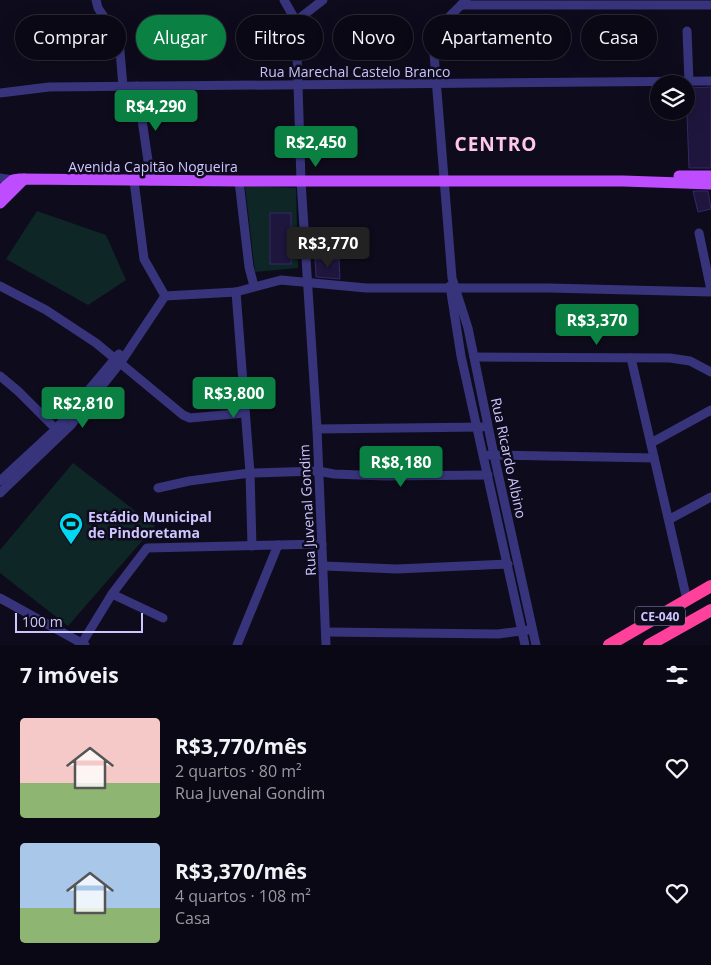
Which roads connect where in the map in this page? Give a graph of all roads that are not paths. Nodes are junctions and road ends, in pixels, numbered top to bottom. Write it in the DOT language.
graph roads {
  1 [pos="96,0"];
  2 [pos="284,0"];
  3 [pos="323,0"];
  4 [pos="463,3"];
  5 [pos="711,5"];
  6 [pos="293,15"];
  7 [pos="304,15"];
  8 [pos="687,31"];
  9 [pos="298,60"];
  10 [pos="689,75"];
  11 [pos="711,81"];
  12 [pos="650,82"];
  13 [pos="695,82"];
  14 [pos="437,84"];
  15 [pos="299,85"];
  16 [pos="137,86"];
  17 [pos="123,87"];
  18 [pos="0,93"];
  19 [pos="711,176"];
  20 [pos="0,178"];
  21 [pos="18,179"];
  22 [pos="446,180"];
  23 [pos="134,181"];
  24 [pos="151,181"];
  25 [pos="301,181"];
  26 [pos="623,181"];
  27 [pos="239,182"];
  28 [pos="711,184"];
  29 [pos="0,191"];
  30 [pos="0,203"];
  31 [pos="699,234"];
  32 [pos="308,282"];
  33 [pos="0,286"];
  34 [pos="254,286"];
  35 [pos="453,290"];
  36 [pos="711,291"];
  37 [pos="236,292"];
  38 [pos="165,296"];
  39 [pos="474,357"];
  40 [pos="631,358"];
  41 [pos="118,360"];
  42 [pos="711,372"];
  43 [pos="0,376"];
  44 [pos="711,410"];
  45 [pos="245,413"];
  46 [pos="488,426"];
  47 [pos="477,428"];
  48 [pos="56,429"];
  49 [pos="318,429"];
  50 [pos="651,443"];
  51 [pos="483,455"];
  52 [pos="494,455"];
  53 [pos="654,458"];
  54 [pos="318,471"];
  55 [pos="250,473"];
  56 [pos="488,475"];
  57 [pos="0,481"];
  58 [pos="158,488"];
  59 [pos="0,493"];
  60 [pos="711,497"];
  61 [pos="506,512"];
  62 [pos="497,515"];
  63 [pos="670,520"];
  64 [pos="322,544"];
  65 [pos="278,545"];
  66 [pos="252,546"];
  67 [pos="508,564"];
  68 [pos="324,566"];
  69 [pos="711,586"];
  70 [pos="112,594"];
  71 [pos="0,598"];
  72 [pos="687,600"];
  73 [pos="711,610"];
  74 [pos="163,618"];
  75 [pos="533,630"];
  76 [pos="523,631"];
  77 [pos="326,632"];
  78 [pos="84,644"];
  79 [pos="237,645"];
  80 [pos="326,645"];
  81 [pos="525,645"];
  82 [pos="536,645"];
  83 [pos="609,645"];
  84 [pos="649,645"];
  1 -- 17 [label="street"];
  2 -- 6 [label="street, Rua Juvenal Gondim"];
  3 -- 7 [label="street"];
  4 -- 5 [label="street"];
  4 -- 14 [label="street, Rua Ricardo Albino"];
  8 -- 10 [label="street"];
  9 -- 15 [label="street, Rua Juvenal Gondim"];
  11 -- 13 [label="street, Rua Marechal Castelo Branco"];
  12 -- 14 [label="street, Rua Marechal Castelo Branco"];
  14 -- 15 [label="street, Rua Marechal Castelo Branco"];
  14 -- 22 [label="street, Rua Ricardo Albino"];
  15 -- 16 [label="street, Rua Marechal Castelo Branco"];
  15 -- 25 [label="street, Rua Juvenal Gondim"];
  16 -- 17 [label="street, Rua Marechal Castelo Branco"];
  16 -- 24 [label="street"];
  17 -- 18 [label="street, Rua Marechal Castelo Branco"];
  19 -- 26 [label="main road, Avenida Capitão Nogueira"];
  20 -- 21 [label="street"];
  21 -- 23 [label="main road, Avenida Capitão Nogueira"];
  21 -- 29 [label="main road"];
  21 -- 30 [label="main road"];
  22 -- 25 [label="main road, Avenida Capitão Nogueira"];
  22 -- 26 [label="main road, Avenida Capitão Nogueira"];
  22 -- 35 [label="street, Rua Ricardo Albino"];
  23 -- 24 [label="main road, Avenida Capitão Nogueira"];
  23 -- 38 [label="street"];
  24 -- 27 [label="main road, Avenida Capitão Nogueira"];
  25 -- 27 [label="main road, Avenida Capitão Nogueira"];
  25 -- 32 [label="street, Rua Juvenal Gondim"];
  26 -- 28 [label="main road, Avenida Capitão Nogueira"];
  27 -- 34 [label="street"];
  31 -- 36 [label="street"];
  32 -- 34 [label="street"];
  32 -- 35 [label="street"];
  32 -- 49 [label="street, Rua Juvenal Gondim"];
  33 -- 41 [label="street"];
  34 -- 37 [label="street"];
  35 -- 36 [label="street"];
  35 -- 39 [label="street, Rua Ricardo Albino"];
  35 -- 47 [label="street, Rua Ricardo Albino"];
  37 -- 38 [label="street"];
  37 -- 45 [label="street"];
  38 -- 41 [label="street"];
  39 -- 40 [label="street"];
  39 -- 46 [label="street, Rua Ricardo Albino"];
  40 -- 42 [label="street"];
  40 -- 50 [label="street"];
  41 -- 45 [label="street"];
  41 -- 48 [label="street"];
  41 -- 59 [label="street"];
  43 -- 48 [label="street"];
  44 -- 50 [label="street"];
  45 -- 55 [label="street"];
  46 -- 47 [label="street"];
  46 -- 52 [label="street, Rua Ricardo Albino"];
  47 -- 49 [label="street"];
  47 -- 51 [label="street, Rua Ricardo Albino"];
  48 -- 57 [label="street"];
  49 -- 54 [label="street, Rua Juvenal Gondim"];
  50 -- 53 [label="street"];
  51 -- 52 [label="street"];
  51 -- 56 [label="street, Rua Ricardo Albino"];
  52 -- 53 [label="street"];
  52 -- 61 [label="street, Rua Ricardo Albino"];
  53 -- 63 [label="street"];
  54 -- 55 [label="street"];
  54 -- 56 [label="street"];
  54 -- 64 [label="street, Rua Juvenal Gondim"];
  55 -- 58 [label="street"];
  55 -- 66 [label="street"];
  56 -- 62 [label="street, Rua Ricardo Albino"];
  60 -- 63 [label="street"];
  61 -- 62 [label="street"];
  61 -- 75 [label="street, Rua Ricardo Albino"];
  62 -- 67 [label="street, Rua Ricardo Albino"];
  63 -- 72 [label="street"];
  64 -- 65 [label="street"];
  64 -- 68 [label="street, Rua Juvenal Gondim"];
  65 -- 66 [label="street"];
  65 -- 79 [label="street"];
  66 -- 70 [label="street"];
  67 -- 68 [label="street"];
  67 -- 76 [label="street, Rua Ricardo Albino"];
  68 -- 77 [label="street, Rua Juvenal Gondim"];
  69 -- 72 [label="highway, CE-040"];
  70 -- 74 [label="street"];
  70 -- 78 [label="street"];
  71 -- 78 [label="street"];
  72 -- 83 [label="highway, CE-040"];
  73 -- 84 [label="highway, CE-040"];
  75 -- 76 [label="street"];
  75 -- 82 [label="street, Rua Ricardo Albino"];
  76 -- 77 [label="street"];
  76 -- 81 [label="street, Rua Ricardo Albino"];
  77 -- 80 [label="street, Rua Juvenal Gondim"];
}
